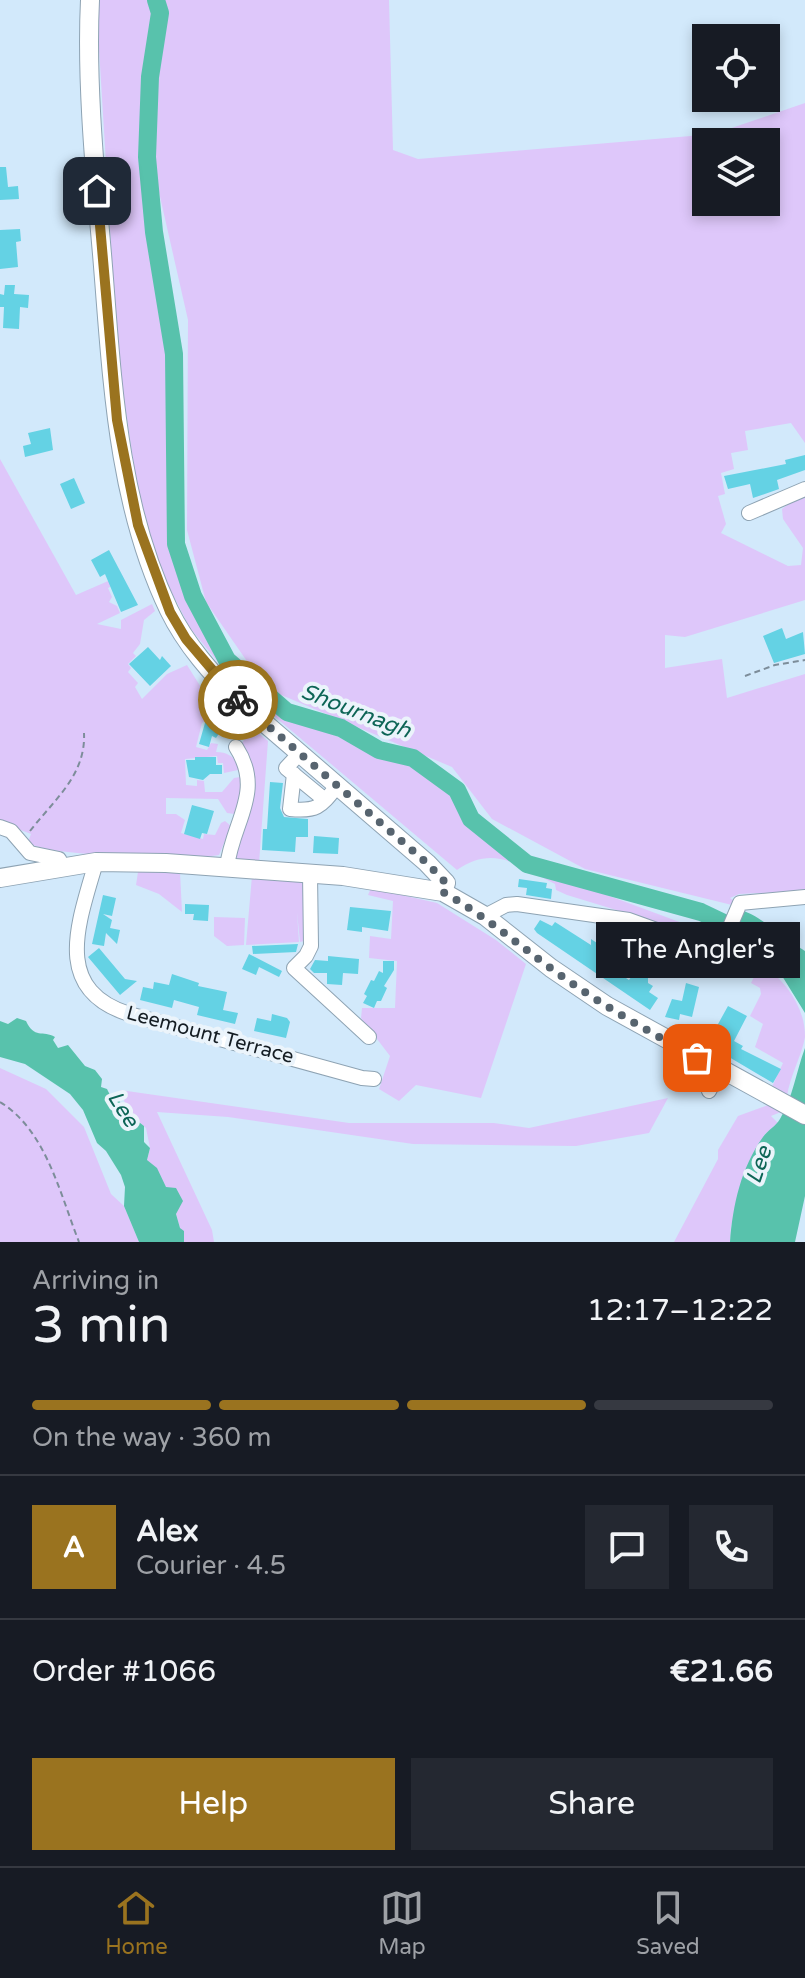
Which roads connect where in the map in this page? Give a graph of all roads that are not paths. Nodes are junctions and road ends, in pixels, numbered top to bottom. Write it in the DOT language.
graph roads {
  1 [pos="90,0"];
  2 [pos="805,489"];
  3 [pos="749,513"];
  4 [pos="236,747"];
  5 [pos="300,753"];
  6 [pos="294,774"];
  7 [pos="338,785"];
  8 [pos="325,800"];
  9 [pos="0,827"];
  10 [pos="96,862"];
  11 [pos="62,866"];
  12 [pos="227,867"];
  13 [pos="310,874"];
  14 [pos="0,878"];
  15 [pos="443,892"];
  16 [pos="805,897"];
  17 [pos="485,916"];
  18 [pos="369,1037"];
  19 [pos="720,1070"];
  20 [pos="374,1079"];
  21 [pos="709,1091"];
  22 [pos="805,1115"];
  1 -- 5 [label="main road"];
  2 -- 3 [label="street"];
  4 -- 12 [label="street"];
  5 -- 6 [label="street"];
  5 -- 7 [label="main road"];
  6 -- 8 [label="street"];
  6 -- 8 [label="street"];
  7 -- 8 [label="street"];
  7 -- 15 [label="main road"];
  9 -- 11 [label="street"];
  10 -- 11 [label="main road"];
  10 -- 12 [label="main road"];
  10 -- 20 [label="street, Leemount Terrace"];
  11 -- 14 [label="main road"];
  12 -- 13 [label="main road"];
  13 -- 15 [label="main road"];
  13 -- 18 [label="street"];
  15 -- 17 [label="main road"];
  16 -- 17 [label="street"];
  17 -- 19 [label="main road"];
  19 -- 21 [label="street"];
  19 -- 22 [label="main road"];
}
